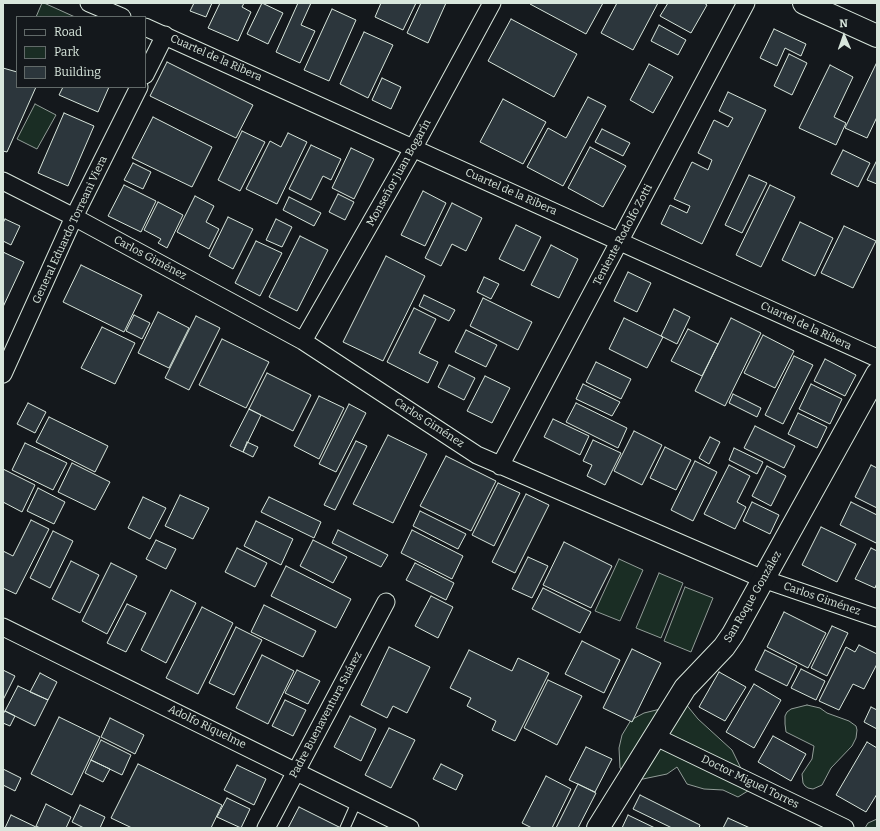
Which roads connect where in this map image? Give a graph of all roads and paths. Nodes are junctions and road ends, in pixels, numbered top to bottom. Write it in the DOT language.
graph roads {
  1 [pos="89,3"];
  2 [pos="492,3"];
  3 [pos="746,3"];
  4 [pos="804,3"];
  5 [pos="120,16"];
  6 [pos="146,26"];
  7 [pos="165,35"];
  8 [pos="877,36"];
  9 [pos="146,73"];
  10 [pos="138,88"];
  11 [pos="414,147"];
  12 [pos="3,181"];
  13 [pos="74,217"];
  14 [pos="620,241"];
  15 [pos="304,341"];
  16 [pos="877,358"];
  17 [pos="3,374"];
  18 [pos="877,374"];
  19 [pos="500,466"];
  20 [pos="763,579"];
  21 [pos="386,602"];
  22 [pos="877,618"];
  23 [pos="3,627"];
  24 [pos="654,736"];
  25 [pos="296,771"];
  26 [pos="357,801"];
  27 [pos="266,828"];
  28 [pos="345,828"];
  29 [pos="410,828"];
  30 [pos="598,828"];
  31 [pos="845,828"];
  1 -- 5 [label="street"];
  2 -- 11 [label="street, Monseñor Juan Bogarín"];
  3 -- 14 [label="street, Teniente Rodolfo Zotti"];
  4 -- 8 [label="street"];
  6 -- 7 [label="street, Cuartel de la Ribera"];
  7 -- 9 [label="street"];
  7 -- 11 [label="street, Cuartel de la Ribera"];
  10 -- 13 [label="street, General Eduardo Torreani Viera"];
  11 -- 14 [label="street, Cuartel de la Ribera"];
  11 -- 15 [label="street, Monseñor Juan Bogarín"];
  12 -- 13 [label="street, Carlos Giménez"];
  13 -- 15 [label="street, Carlos Giménez"];
  13 -- 17 [label="street, General Eduardo Torreani Viera"];
  14 -- 16 [label="street, Cuartel de la Ribera"];
  14 -- 19 [label="street, Teniente Rodolfo Zotti"];
  15 -- 19 [label="street, Carlos Giménez"];
  18 -- 20 [label="street, San Roque González"];
  19 -- 20 [label="street, Carlos Giménez"];
  20 -- 22 [label="street, Carlos Giménez"];
  20 -- 24 [label="street, San Roque González"];
  21 -- 25 [label="street, Padre Buenaventura Suárez"];
  23 -- 25 [label="street, Adolfo Riquelme"];
  24 -- 30 [label="street, San Roque González"];
  24 -- 31 [label="street, Doctor Miguel Torres"];
  25 -- 26 [label="street, Adolfo Riquelme"];
  25 -- 27 [label="street, Padre Buenaventura Suárez"];
  26 -- 28 [label="lane"];
  26 -- 29 [label="street, Adolfo Riquelme"];
}
